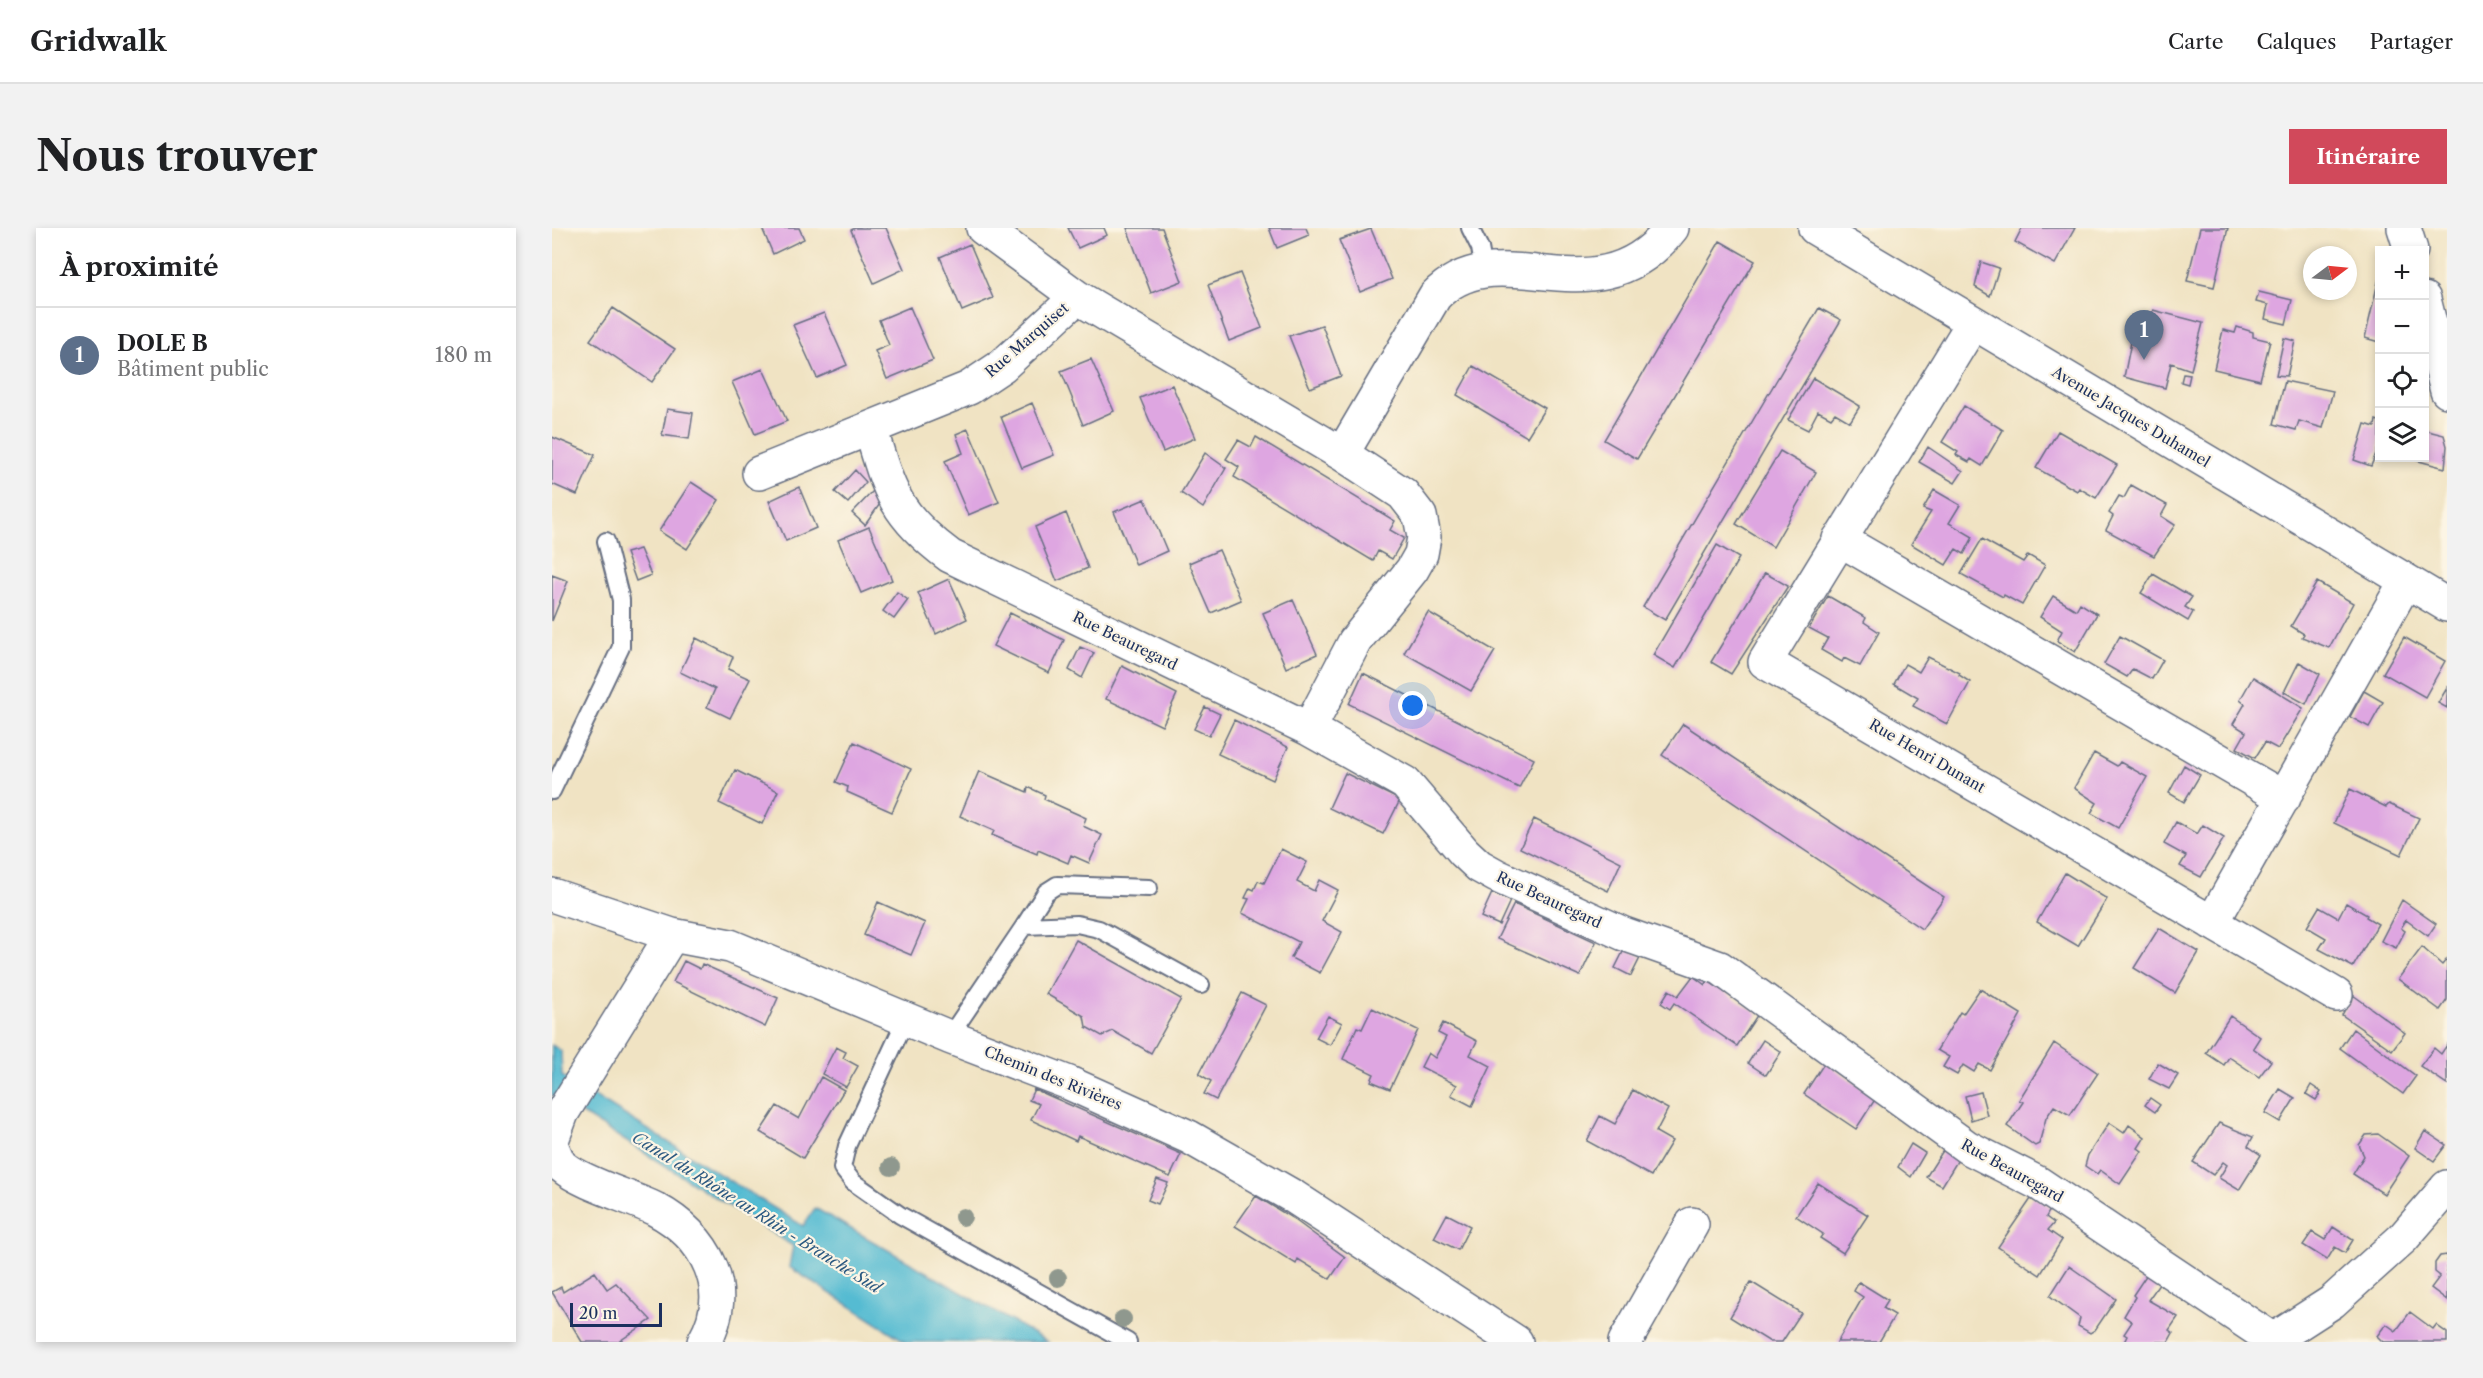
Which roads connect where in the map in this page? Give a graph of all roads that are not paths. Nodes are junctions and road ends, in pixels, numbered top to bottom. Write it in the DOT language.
graph roads {
  1 [pos="983,228"];
  2 [pos="1470,228"];
  3 [pos="1672,228"];
  4 [pos="1815,228"];
  5 [pos="2404,228"];
  6 [pos="2410,246"];
  7 [pos="1483,265"];
  8 [pos="1077,297"];
  9 [pos="2424,300"];
  10 [pos="1974,323"];
  11 [pos="2447,391"];
  12 [pos="871,430"];
  13 [pos="1342,454"];
  14 [pos="759,473"];
  15 [pos="1839,539"];
  16 [pos="606,541"];
  17 [pos="2406,581"];
  18 [pos="2447,605"];
  19 [pos="1309,729"];
  20 [pos="552,791"];
  21 [pos="2284,798"];
  22 [pos="1149,888"];
  23 [pos="552,895"];
  24 [pos="2212,923"];
  25 [pos="1024,926"];
  26 [pos="672,935"];
  27 [pos="1201,985"];
  28 [pos="2336,995"];
  29 [pos="906,1019"];
  30 [pos="949,1037"];
  31 [pos="557,1127"];
  32 [pos="552,1147"];
  33 [pos="2447,1188"];
  34 [pos="1692,1224"];
  35 [pos="2275,1341"];
  36 [pos="704,1342"];
  37 [pos="1128,1342"];
  38 [pos="1516,1342"];
  39 [pos="1625,1342"];
  1 -- 8 [label="street"];
  2 -- 7 [label="lane"];
  3 -- 7 [label="street"];
  4 -- 10 [label="street, Avenue Jacques Duhamel"];
  5 -- 6 [label="street"];
  7 -- 13 [label="street"];
  8 -- 12 [label="street, Rue Marquiset"];
  8 -- 13 [label="street, Rue Marquiset"];
  9 -- 11 [label="street"];
  10 -- 15 [label="street, Rue Henri Dunant"];
  10 -- 17 [label="street, Avenue Jacques Duhamel"];
  12 -- 14 [label="street, Rue Marquiset"];
  12 -- 19 [label="street, Rue Beauregard"];
  13 -- 19 [label="street, Rue Marquiset"];
  15 -- 21 [label="street"];
  15 -- 24 [label="street, Rue Henri Dunant"];
  16 -- 20 [label="lane"];
  17 -- 18 [label="street, Avenue Jacques Duhamel"];
  17 -- 21 [label="street"];
  19 -- 35 [label="street, Rue Beauregard"];
  21 -- 24 [label="street"];
  22 -- 25 [label="lane"];
  23 -- 26 [label="street, Chemin des Rivières"];
  24 -- 28 [label="street, Rue Henri Dunant"];
  25 -- 27 [label="lane"];
  25 -- 30 [label="lane"];
  26 -- 29 [label="street, Chemin des Rivières"];
  26 -- 31 [label="street"];
  29 -- 30 [label="street, Chemin des Rivières"];
  29 -- 37 [label="lane"];
  30 -- 38 [label="street, Chemin des Rivières"];
  32 -- 36 [label="street"];
  33 -- 35 [label="street, Rue Beauregard"];
  34 -- 39 [label="street"];
}
